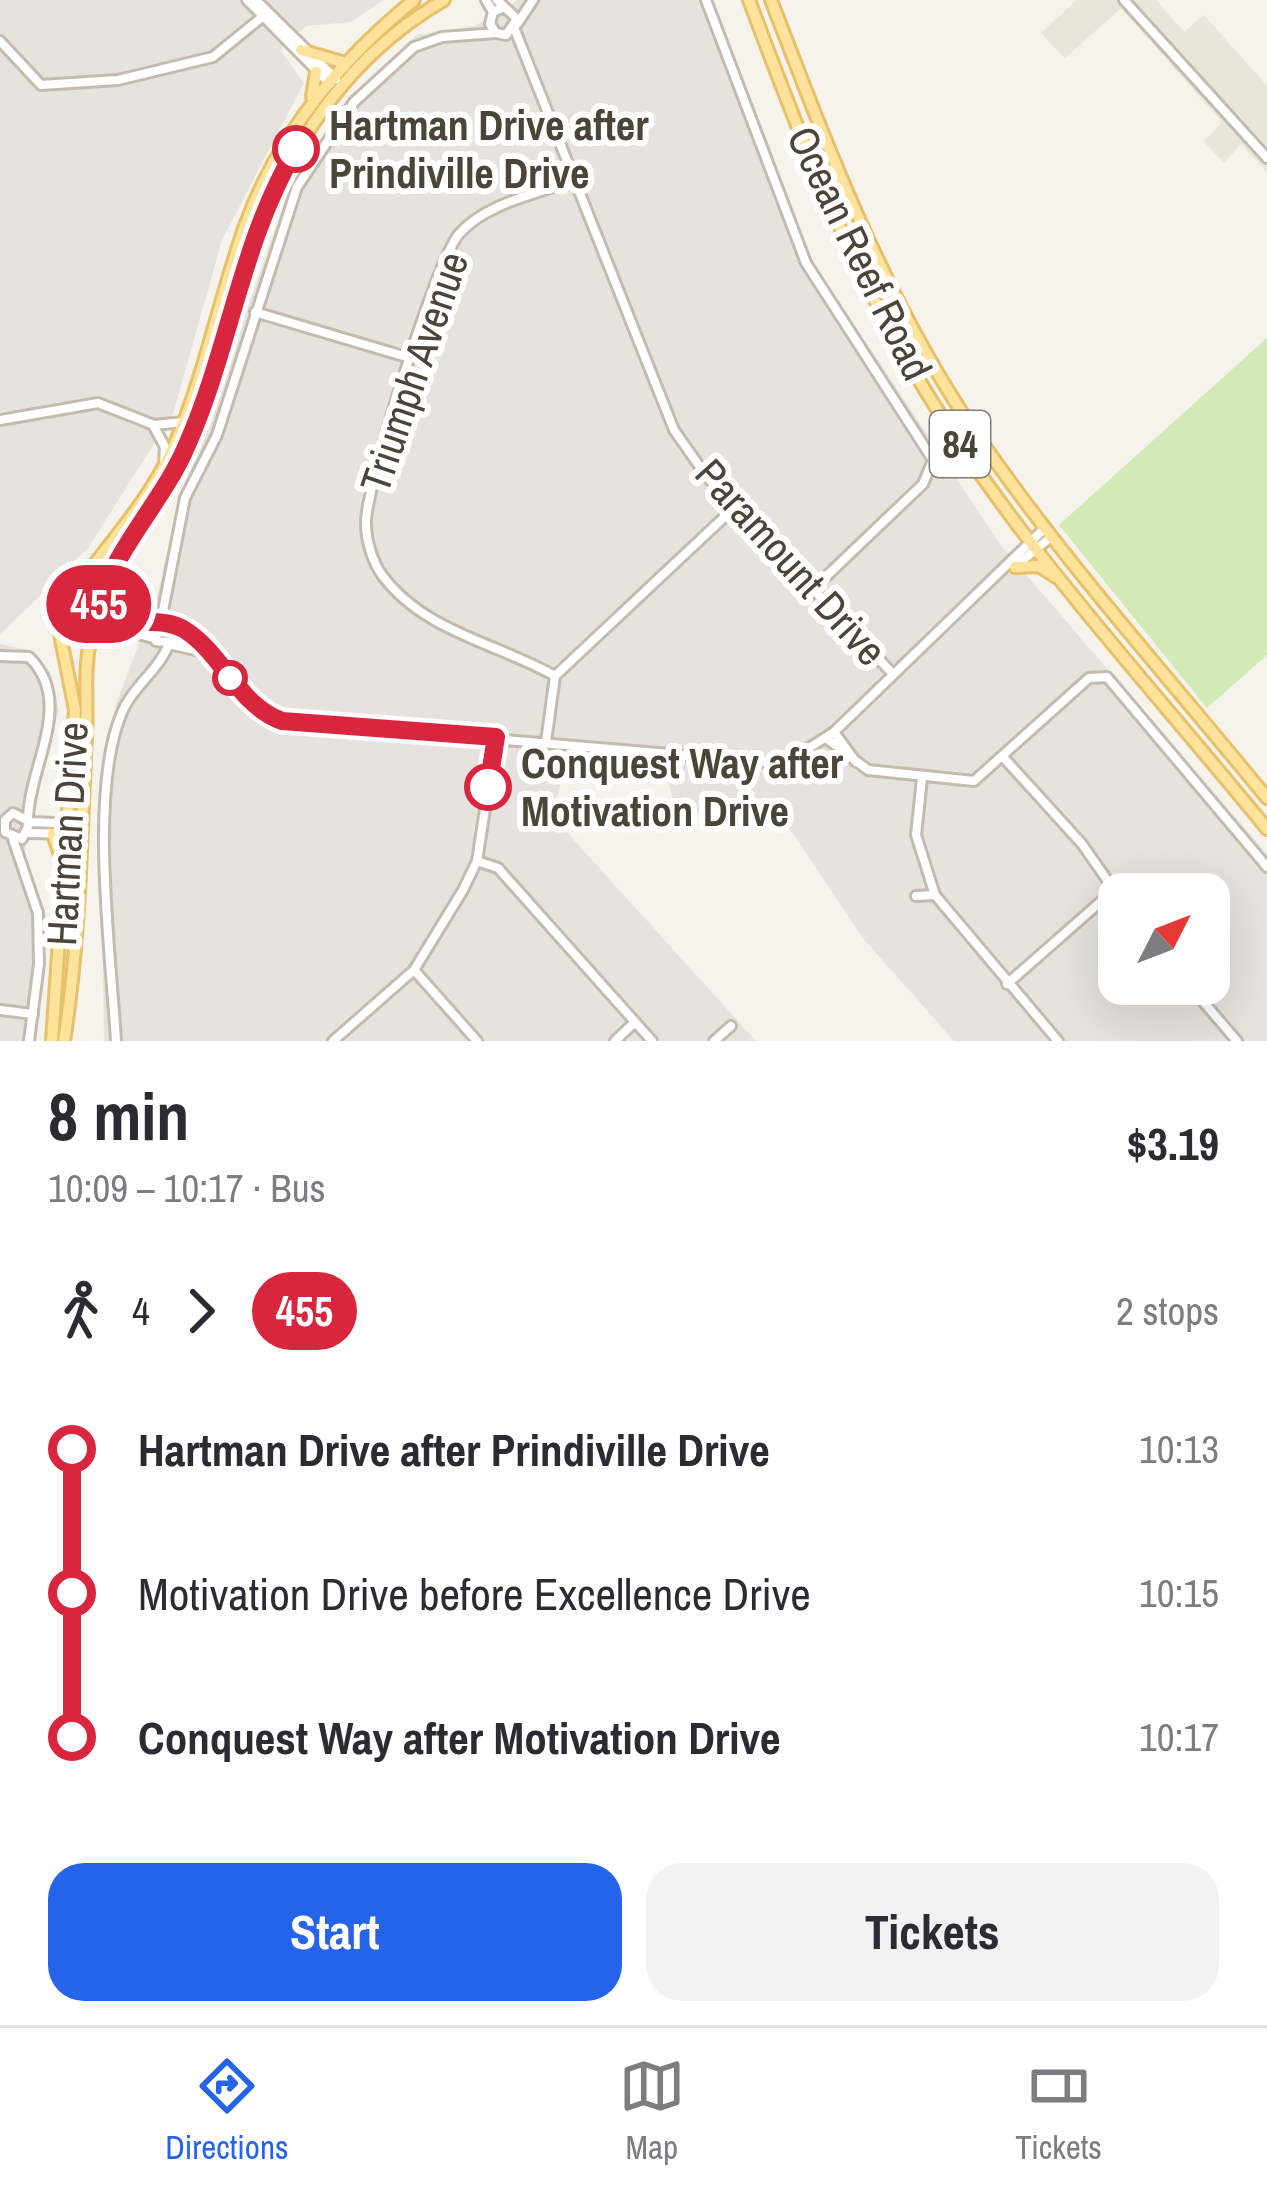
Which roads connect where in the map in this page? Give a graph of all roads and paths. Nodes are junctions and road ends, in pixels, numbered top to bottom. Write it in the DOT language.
graph roads {
  1 [pos="252,0"];
  2 [pos="414,0"];
  3 [pos="444,0"];
  4 [pos="485,0"];
  5 [pos="532,0"];
  6 [pos="706,0"];
  7 [pos="748,0"];
  8 [pos="771,0"];
  9 [pos="1124,0"];
  10 [pos="500,8"];
  11 [pos="264,15"];
  12 [pos="490,24"];
  13 [pos="516,27"];
  14 [pos="498,34"];
  15 [pos="470,36"];
  16 [pos="0,41"];
  17 [pos="301,50"];
  18 [pos="522,53"];
  19 [pos="345,63"];
  20 [pos="316,72"];
  21 [pos="335,83"];
  22 [pos="309,106"];
  23 [pos="1267,158"];
  24 [pos="574,180"];
  25 [pos="255,311"];
  26 [pos="410,358"];
  27 [pos="0,420"];
  28 [pos="184,422"];
  29 [pos="154,425"];
  30 [pos="164,465"];
  31 [pos="735,507"];
  32 [pos="1050,531"];
  33 [pos="1034,543"];
  34 [pos="1010,568"];
  35 [pos="814,588"];
  36 [pos="1072,590"];
  37 [pos="166,591"];
  38 [pos="69,597"];
  39 [pos="99,609"];
  40 [pos="159,622"];
  41 [pos="176,624"];
  42 [pos="59,629"];
  43 [pos="93,634"];
  44 [pos="155,640"];
  45 [pos="170,646"];
  46 [pos="0,656"];
  47 [pos="210,656"];
  48 [pos="151,670"];
  49 [pos="893,674"];
  50 [pos="555,676"];
  51 [pos="830,735"];
  52 [pos="496,737"];
  53 [pos="546,742"];
  54 [pos="1003,757"];
  55 [pos="922,778"];
  56 [pos="27,796"];
  57 [pos="1267,798"];
  58 [pos="29,820"];
  59 [pos="6,826"];
  60 [pos="75,829"];
  61 [pos="1267,829"];
  62 [pos="53,833"];
  63 [pos="27,835"];
  64 [pos="20,857"];
  65 [pos="477,861"];
  66 [pos="1267,867"];
  67 [pos="1102,873"];
  68 [pos="65,876"];
  69 [pos="935,895"];
  70 [pos="916,896"];
  71 [pos="1098,908"];
  72 [pos="414,970"];
  73 [pos="1007,984"];
  74 [pos="1205,1005"];
  75 [pos="0,1010"];
  76 [pos="33,1014"];
  77 [pos="635,1022"];
  78 [pos="731,1026"];
  79 [pos="29,1041"];
  80 [pos="52,1041"];
  81 [pos="68,1041"];
  82 [pos="116,1041"];
  83 [pos="333,1041"];
  84 [pos="477,1041"];
  85 [pos="615,1041"];
  86 [pos="652,1041"];
  87 [pos="715,1041"];
  88 [pos="1058,1041"];
  89 [pos="1237,1041"];
  1 -- 11 [label="street"];
  2 -- 19 [label="main road"];
  3 -- 21 [label="main road"];
  4 -- 10 [label="street"];
  5 -- 10 [label="street"];
  5 -- 13 [label="street"];
  6 -- 35 [label="street"];
  7 -- 33 [label="main road, Ocean Reef Road / 84"];
  8 -- 32 [label="main road, Ocean Reef Road / 84"];
  9 -- 23 [label="street"];
  10 -- 12 [label="street"];
  10 -- 13 [label="street, Paramount Drive"];
  11 -- 16 [label="street"];
  11 -- 17 [label="street"];
  11 -- 20 [label="street"];
  12 -- 14 [label="street, Paramount Drive"];
  12 -- 15 [label="street"];
  13 -- 14 [label="street"];
  13 -- 18 [label="street, Paramount Drive"];
  14 -- 15 [label="street"];
  14 -- 18 [label="street, Paramount Drive"];
  15 -- 25 [label="street"];
  17 -- 19 [label="main road"];
  17 -- 21 [label="street"];
  18 -- 24 [label="street, Paramount Drive"];
  19 -- 21 [label="main road"];
  20 -- 21 [label="street"];
  20 -- 22 [label="main road"];
  21 -- 22 [label="main road"];
  21 -- 39 [label="main road"];
  22 -- 28 [label="main road"];
  24 -- 26 [label="street, Triumph Avenue"];
  24 -- 31 [label="street, Paramount Drive"];
  25 -- 26 [label="street"];
  25 -- 37 [label="street"];
  26 -- 50 [label="street, Triumph Avenue"];
  27 -- 29 [label="street"];
  28 -- 29 [label="street"];
  28 -- 30 [label="main road"];
  29 -- 30 [label="street"];
  30 -- 38 [label="main road"];
  31 -- 35 [label="street, Paramount Drive"];
  31 -- 50 [label="street"];
  32 -- 33 [label="street"];
  32 -- 57 [label="main road, Ocean Reef Road / 84"];
  33 -- 34 [label="street"];
  33 -- 36 [label="main road, Ocean Reef Road / 84"];
  34 -- 36 [label="main road"];
  34 -- 49 [label="street"];
  35 -- 49 [label="street, Paramount Drive"];
  36 -- 61 [label="main road, Ocean Reef Road / 84"];
  37 -- 40 [label="street"];
  37 -- 41 [label="street"];
  38 -- 39 [label="main road"];
  38 -- 42 [label="main road"];
  39 -- 40 [label="street"];
  39 -- 43 [label="main road"];
  40 -- 41 [label="street"];
  40 -- 44 [label="street"];
  41 -- 45 [label="street"];
  41 -- 47 [label="street"];
  42 -- 43 [label="main road"];
  42 -- 60 [label="main road, Hartman Drive"];
  43 -- 44 [label="street"];
  43 -- 60 [label="main road, Hartman Drive"];
  44 -- 45 [label="street"];
  44 -- 48 [label="street"];
  45 -- 47 [label="street"];
  45 -- 48 [label="street"];
  46 -- 56 [label="street"];
  47 -- 52 [label="street"];
  48 -- 82 [label="street"];
  49 -- 51 [label="street"];
  50 -- 53 [label="street"];
  51 -- 53 [label="street"];
  51 -- 55 [label="street"];
  52 -- 53 [label="street"];
  52 -- 65 [label="street"];
  54 -- 55 [label="street"];
  54 -- 66 [label="street"];
  54 -- 67 [label="street"];
  55 -- 69 [label="street"];
  56 -- 58 [label="street"];
  56 -- 59 [label="street"];
  58 -- 59 [label="street"];
  58 -- 60 [label="street"];
  58 -- 63 [label="street"];
  59 -- 63 [label="street"];
  59 -- 64 [label="street"];
  60 -- 62 [label="street"];
  60 -- 68 [label="main road, Hartman Drive"];
  60 -- 81 [label="main road, Hartman Drive"];
  62 -- 63 [label="street"];
  62 -- 68 [label="main road"];
  63 -- 64 [label="street"];
  64 -- 76 [label="street"];
  65 -- 72 [label="street"];
  65 -- 77 [label="street"];
  68 -- 80 [label="main road, Hartman Drive"];
  69 -- 70 [label="street"];
  69 -- 73 [label="street"];
  71 -- 73 [label="street"];
  72 -- 83 [label="street"];
  72 -- 84 [label="street"];
  73 -- 88 [label="street"];
  74 -- 89 [label="street"];
  75 -- 76 [label="street"];
  76 -- 79 [label="street"];
  77 -- 85 [label="street"];
  77 -- 86 [label="street"];
  78 -- 87 [label="street"];
}
